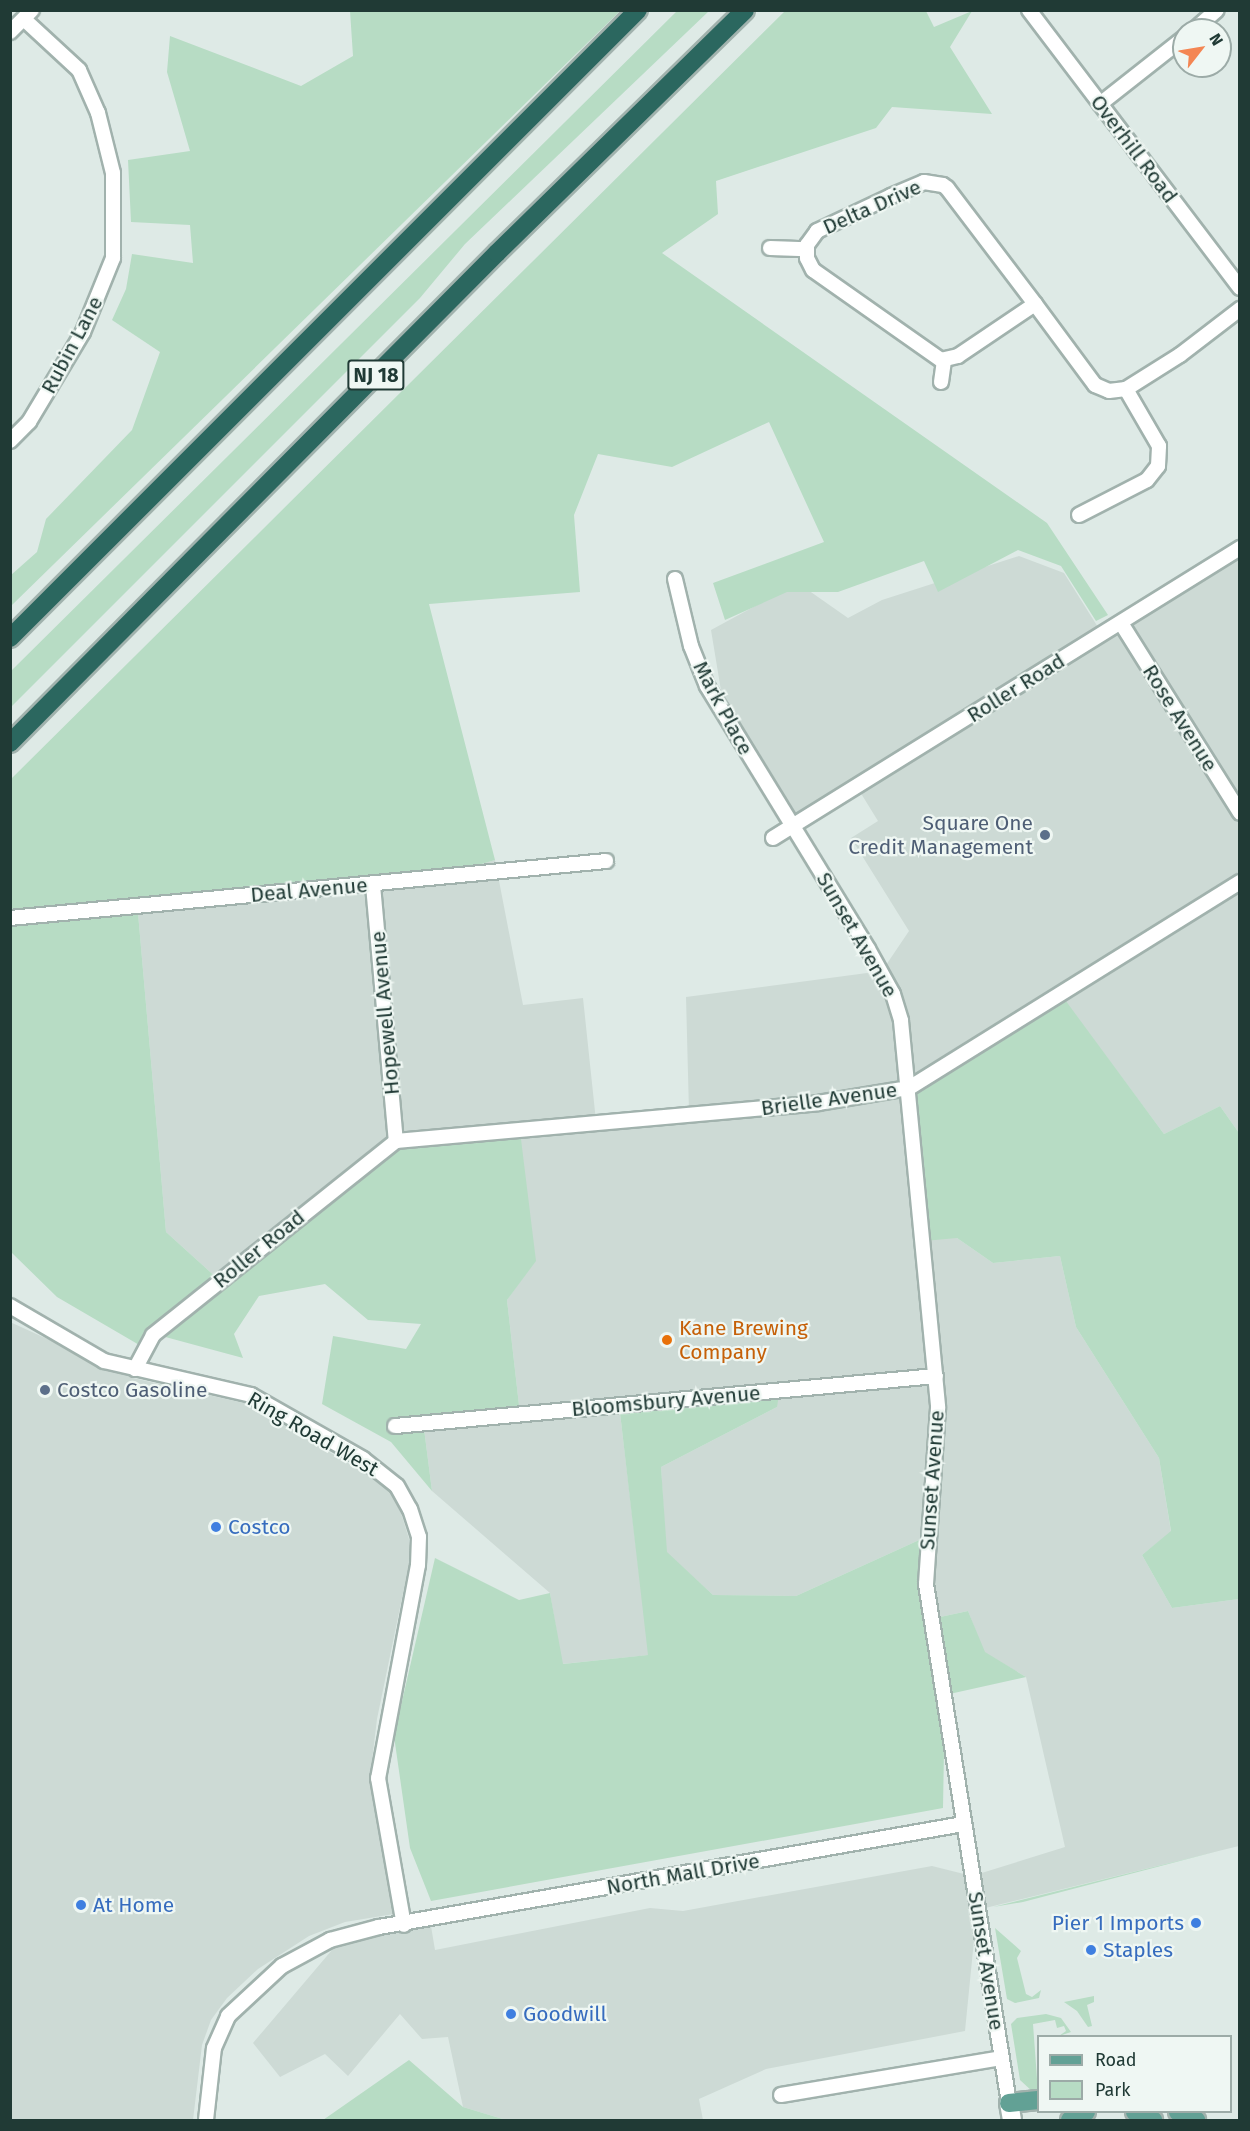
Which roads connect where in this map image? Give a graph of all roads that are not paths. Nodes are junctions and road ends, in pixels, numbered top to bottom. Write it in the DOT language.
graph roads {
  1 [pos="638,10"];
  2 [pos="746,10"];
  3 [pos="1029,10"];
  4 [pos="28,15"];
  5 [pos="10,32"];
  6 [pos="1172,47"];
  7 [pos="1100,104"];
  8 [pos="770,248"];
  9 [pos="806,249"];
  10 [pos="1239,288"];
  11 [pos="1035,304"];
  12 [pos="1239,309"];
  13 [pos="944,360"];
  14 [pos="941,382"];
  15 [pos="1125,389"];
  16 [pos="10,441"];
  17 [pos="1078,515"];
  18 [pos="1239,548"];
  19 [pos="675,579"];
  20 [pos="1120,623"];
  21 [pos="10,638"];
  22 [pos="10,743"];
  23 [pos="1239,813"];
  24 [pos="793,827"];
  25 [pos="773,838"];
  26 [pos="606,861"];
  27 [pos="1239,882"];
  28 [pos="373,885"];
  29 [pos="10,918"];
  30 [pos="909,1088"];
  31 [pos="396,1141"];
  32 [pos="10,1306"];
  33 [pos="135,1369"];
  34 [pos="936,1376"];
  35 [pos="395,1426"];
  36 [pos="963,1824"];
  37 [pos="404,1925"];
  38 [pos="1001,2058"];
  39 [pos="781,2095"];
  40 [pos="1037,2100"];
  41 [pos="1010,2112"];
  42 [pos="1084,2113"];
  43 [pos="1138,2113"];
  44 [pos="1180,2113"];
  45 [pos="206,2121"];
  46 [pos="1070,2121"];
  47 [pos="1153,2121"];
  48 [pos="1196,2121"];
  1 -- 21 [label="highway"];
  2 -- 22 [label="highway, NJ 18"];
  3 -- 7 [label="street, Overhill Road"];
  4 -- 5 [label="street"];
  4 -- 16 [label="street, Rubin Lane"];
  6 -- 7 [label="street"];
  7 -- 10 [label="street, Overhill Road"];
  8 -- 9 [label="street"];
  9 -- 11 [label="street, Delta Drive"];
  9 -- 13 [label="street, Delta Drive"];
  11 -- 13 [label="street"];
  11 -- 15 [label="street, Delta Drive"];
  12 -- 15 [label="street"];
  13 -- 14 [label="street"];
  15 -- 17 [label="street"];
  18 -- 20 [label="street, Roller Road"];
  19 -- 24 [label="street, Mark Place"];
  20 -- 23 [label="street, Rose Avenue"];
  20 -- 24 [label="street, Roller Road"];
  24 -- 25 [label="street, Roller Road"];
  24 -- 30 [label="street, Sunset Avenue"];
  26 -- 28 [label="street, Deal Avenue"];
  27 -- 30 [label="street, Brielle Avenue"];
  28 -- 29 [label="street, Deal Avenue"];
  28 -- 31 [label="street, Hopewell Avenue"];
  30 -- 31 [label="street, Brielle Avenue"];
  30 -- 34 [label="street, Sunset Avenue"];
  31 -- 33 [label="street, Roller Road"];
  32 -- 33 [label="street, Ring Road West"];
  33 -- 37 [label="street, Ring Road West"];
  34 -- 35 [label="street, Bloomsbury Avenue"];
  34 -- 36 [label="street, Sunset Avenue"];
  36 -- 37 [label="street, North Mall Drive"];
  36 -- 38 [label="street, Sunset Avenue"];
  37 -- 45 [label="street, North Mall Drive"];
  38 -- 39 [label="street"];
  38 -- 41 [label="street, Sunset Avenue"];
  40 -- 41 [label="main road"];
  42 -- 46 [label="main road"];
  43 -- 47 [label="main road"];
  44 -- 48 [label="main road"];
}
